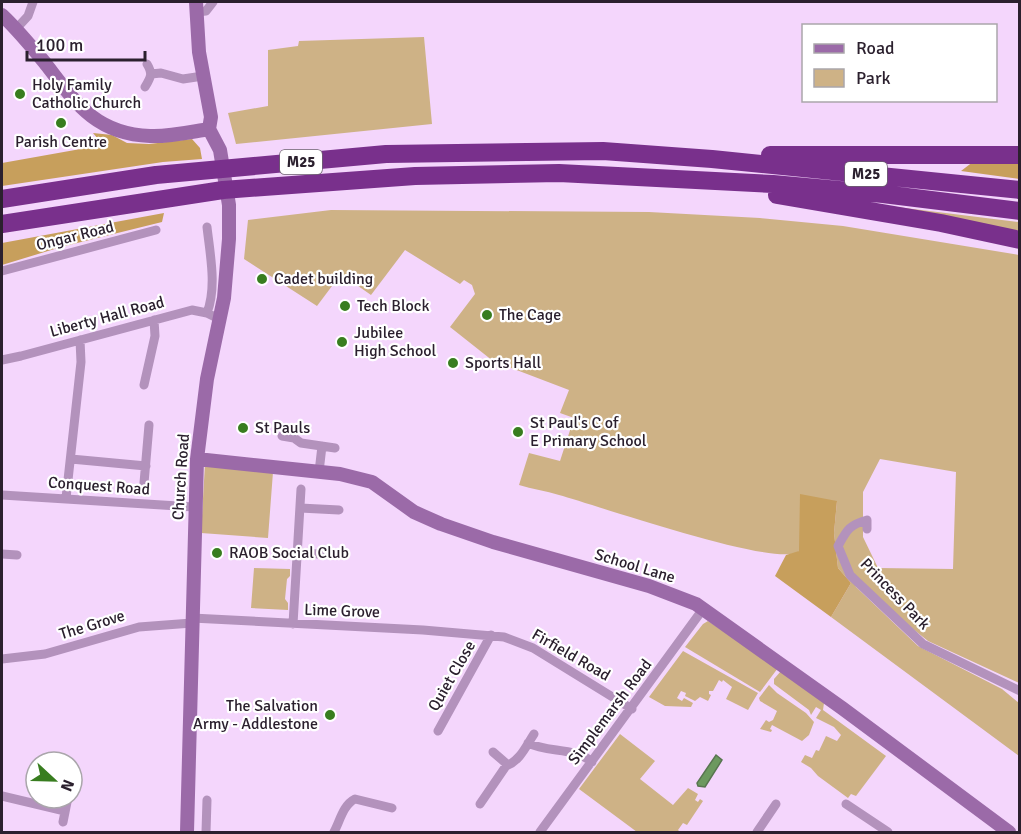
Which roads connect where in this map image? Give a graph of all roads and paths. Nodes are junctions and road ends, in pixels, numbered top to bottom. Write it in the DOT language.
graph roads {
  1 [pos="33,2"];
  2 [pos="213,2"];
  3 [pos="196,7"];
  4 [pos="2,15"];
  5 [pos="16,29"];
  6 [pos="147,64"];
  7 [pos="151,74"];
  8 [pos="203,76"];
  9 [pos="145,87"];
  10 [pos="209,129"];
  11 [pos="1020,155"];
  12 [pos="712,159"];
  13 [pos="724,182"];
  14 [pos="1020,190"];
  15 [pos="2,199"];
  16 [pos="1020,211"];
  17 [pos="2,225"];
  18 [pos="207,227"];
  19 [pos="156,230"];
  20 [pos="1020,240"];
  21 [pos="2,272"];
  22 [pos="213,316"];
  23 [pos="154,320"];
  24 [pos="80,340"];
  25 [pos="2,360"];
  26 [pos="144,385"];
  27 [pos="149,425"];
  28 [pos="282,436"];
  29 [pos="322,446"];
  30 [pos="335,448"];
  31 [pos="71,459"];
  32 [pos="197,459"];
  33 [pos="146,466"];
  34 [pos="319,472"];
  35 [pos="144,483"];
  36 [pos="301,489"];
  37 [pos="2,495"];
  38 [pos="66,498"];
  39 [pos="194,507"];
  40 [pos="300,508"];
  41 [pos="339,510"];
  42 [pos="867,529"];
  43 [pos="297,553"];
  44 [pos="2,554"];
  45 [pos="17,555"];
  46 [pos="340,555"];
  47 [pos="704,609"];
  48 [pos="192,620"];
  49 [pos="293,624"];
  50 [pos="491,635"];
  51 [pos="2,659"];
  52 [pos="1020,691"];
  53 [pos="632,709"];
  54 [pos="439,731"];
  55 [pos="534,734"];
  56 [pos="528,743"];
  57 [pos="493,752"];
  58 [pos="592,762"];
  59 [pos="508,765"];
  60 [pos="2,796"];
  61 [pos="207,800"];
  62 [pos="480,804"];
  63 [pos="776,804"];
  64 [pos="846,804"];
  65 [pos="392,808"];
  66 [pos="63,822"];
  67 [pos="187,832"];
  68 [pos="206,832"];
  69 [pos="334,832"];
  70 [pos="540,832"];
  71 [pos="757,832"];
  72 [pos="888,832"];
  73 [pos="1009,832"];
  1 -- 5 [label="street"];
  2 -- 3 [label="street"];
  3 -- 8 [label="street"];
  4 -- 5 [label="street"];
  5 -- 10 [label="street"];
  6 -- 7 [label="street"];
  7 -- 8 [label="street"];
  7 -- 9 [label="street"];
  8 -- 10 [label="street"];
  10 -- 22 [label="street, Church Road"];
  11 -- 12 [label="highway, M25"];
  12 -- 14 [label="highway, M25"];
  12 -- 15 [label="highway, M25"];
  13 -- 16 [label="highway, M25"];
  13 -- 17 [label="highway, M25"];
  13 -- 20 [label="highway, M25"];
  18 -- 22 [label="street, Church Road"];
  19 -- 21 [label="street, Ongar Road"];
  22 -- 23 [label="street, Liberty Hall Road"];
  22 -- 32 [label="street, Church Road"];
  23 -- 24 [label="street, Liberty Hall Road"];
  23 -- 26 [label="street"];
  24 -- 25 [label="street, Liberty Hall Road"];
  24 -- 31 [label="street"];
  27 -- 33 [label="street"];
  28 -- 29 [label="street"];
  29 -- 30 [label="street"];
  29 -- 34 [label="street"];
  31 -- 33 [label="street"];
  31 -- 38 [label="street"];
  32 -- 34 [label="street, School Lane"];
  32 -- 39 [label="street, Church Road"];
  33 -- 35 [label="street"];
  34 -- 47 [label="street, School Lane"];
  36 -- 40 [label="street"];
  37 -- 38 [label="street, Conquest Road"];
  38 -- 39 [label="street, Conquest Road"];
  39 -- 48 [label="street, Church Road"];
  40 -- 41 [label="street"];
  40 -- 43 [label="street"];
  42 -- 52 [label="street, Princess Park"];
  43 -- 46 [label="street"];
  43 -- 49 [label="street"];
  44 -- 45 [label="street"];
  47 -- 53 [label="street, Simplemarsh Road"];
  47 -- 73 [label="street, School Lane"];
  48 -- 49 [label="street, Lime Grove"];
  48 -- 51 [label="street, The Grove"];
  48 -- 67 [label="street, Church Road"];
  49 -- 50 [label="street, Lime Grove"];
  50 -- 53 [label="street, Firfield Road"];
  50 -- 54 [label="street, Quiet Close"];
  53 -- 58 [label="street, Simplemarsh Road"];
  55 -- 56 [label="street"];
  56 -- 58 [label="street"];
  56 -- 59 [label="street"];
  57 -- 59 [label="street"];
  58 -- 70 [label="street, Simplemarsh Road"];
  59 -- 62 [label="street"];
  60 -- 66 [label="street"];
  61 -- 68 [label="street"];
  63 -- 71 [label="street"];
  64 -- 72 [label="street"];
  65 -- 69 [label="street"];
}
